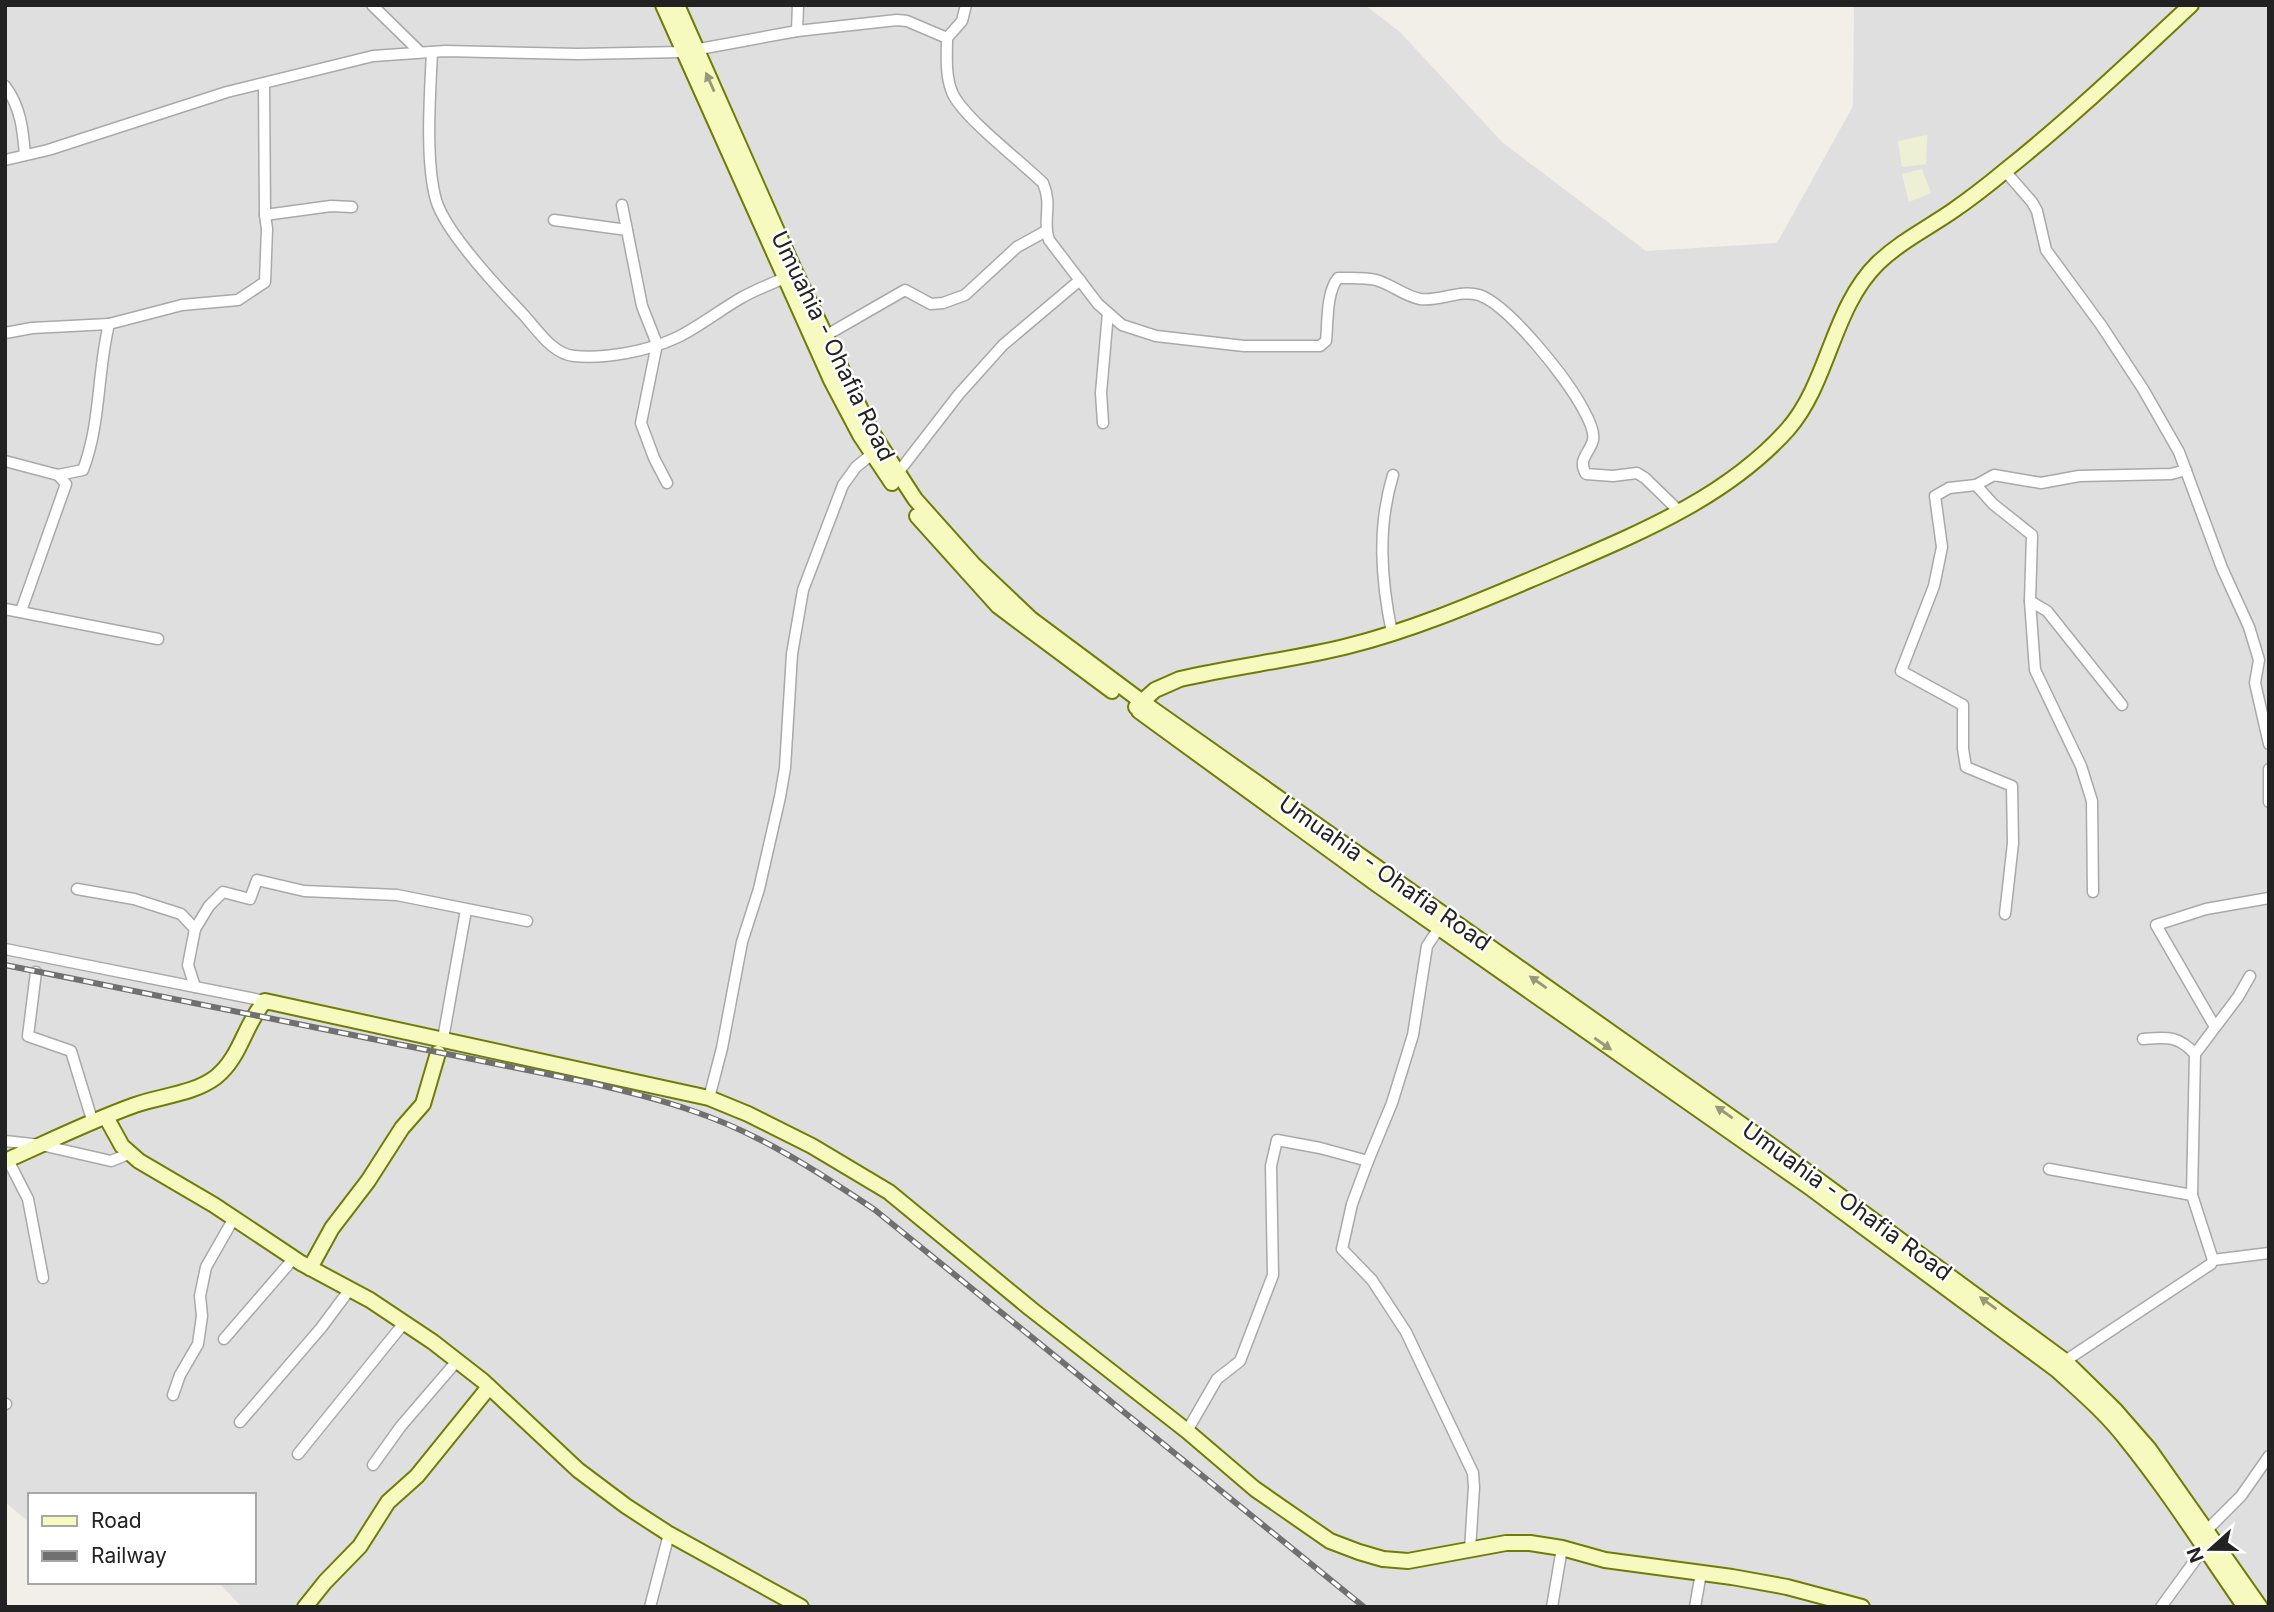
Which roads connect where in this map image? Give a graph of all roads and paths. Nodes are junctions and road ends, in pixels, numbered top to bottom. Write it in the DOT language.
graph roads {
  1 [pos="372,5"];
  2 [pos="663,5"];
  3 [pos="677,5"];
  4 [pos="798,5"];
  5 [pos="966,5"];
  6 [pos="2191,5"];
  7 [pos="797,31"];
  8 [pos="947,38"];
  9 [pos="690,51"];
  10 [pos="420,52"];
  11 [pos="432,52"];
  12 [pos="264,83"];
  13 [pos="5,86"];
  14 [pos="25,155"];
  15 [pos="5,160"];
  16 [pos="2005,171"];
  17 [pos="622,205"];
  18 [pos="352,207"];
  19 [pos="265,215"];
  20 [pos="554,220"];
  21 [pos="627,230"];
  22 [pos="1046,231"];
  23 [pos="785,278"];
  24 [pos="1080,280"];
  25 [pos="1108,313"];
  26 [pos="109,324"];
  27 [pos="5,333"];
  28 [pos="824,336"];
  29 [pos="657,344"];
  30 [pos="1103,423"];
  31 [pos="872,454"];
  32 [pos="5,461"];
  33 [pos="2186,470"];
  34 [pos="897,474"];
  35 [pos="58,475"];
  36 [pos="1394,475"];
  37 [pos="667,483"];
  38 [pos="1976,485"];
  39 [pos="1679,511"];
  40 [pos="2031,601"];
  41 [pos="5,608"];
  42 [pos="21,611"];
  43 [pos="1392,633"];
  44 [pos="159,639"];
  45 [pos="1138,705"];
  46 [pos="2122,705"];
  47 [pos="2269,744"];
  48 [pos="2269,769"];
  49 [pos="2269,802"];
  50 [pos="77,889"];
  51 [pos="2093,892"];
  52 [pos="2269,898"];
  53 [pos="466,910"];
  54 [pos="2005,914"];
  55 [pos="527,921"];
  56 [pos="1438,928"];
  57 [pos="195,929"];
  58 [pos="5,949"];
  59 [pos="36,972"];
  60 [pos="2250,976"];
  61 [pos="195,986"];
  62 [pos="265,1000"];
  63 [pos="2215,1027"];
  64 [pos="443,1039"];
  65 [pos="2143,1039"];
  66 [pos="438,1053"];
  67 [pos="2195,1054"];
  68 [pos="709,1098"];
  69 [pos="99,1120"];
  70 [pos="5,1141"];
  71 [pos="41,1145"];
  72 [pos="131,1153"];
  73 [pos="7,1161"];
  74 [pos="1368,1161"];
  75 [pos="2049,1169"];
  76 [pos="2192,1195"];
  77 [pos="234,1218"];
  78 [pos="2269,1252"];
  79 [pos="294,1258"];
  80 [pos="2213,1260"];
  81 [pos="310,1268"];
  82 [pos="43,1278"];
  83 [pos="350,1289"];
  84 [pos="404,1323"];
  85 [pos="2016,1331"];
  86 [pos="224,1339"];
  87 [pos="457,1361"];
  88 [pos="2065,1361"];
  89 [pos="489,1387"];
  90 [pos="173,1395"];
  91 [pos="240,1422"];
  92 [pos="1187,1431"];
  93 [pos="298,1454"];
  94 [pos="2269,1456"];
  95 [pos="373,1465"];
  96 [pos="2206,1531"];
  97 [pos="668,1534"];
  98 [pos="1562,1548"];
  99 [pos="2204,1548"];
  100 [pos="1470,1550"];
  101 [pos="1701,1573"];
  102 [pos="305,1607"];
  103 [pos="650,1607"];
  104 [pos="801,1607"];
  105 [pos="1552,1607"];
  106 [pos="1695,1607"];
  107 [pos="1862,1607"];
  108 [pos="2161,1607"];
  109 [pos="2245,1607"];
  110 [pos="2260,1607"];
  1 -- 10 [label="street"];
  2 -- 9 [label="street, Umuahia - Ohafia Road"];
  3 -- 9 [label="street, Umuahia - Ohafia Road"];
  4 -- 7 [label="street"];
  5 -- 8 [label="street"];
  6 -- 16 [label="street"];
  7 -- 8 [label="street"];
  7 -- 9 [label="street"];
  8 -- 22 [label="street"];
  9 -- 11 [label="street"];
  9 -- 23 [label="street, Umuahia - Ohafia Road"];
  28 -- 9 [label="street, Umuahia - Ohafia Road, one-way"];
  10 -- 11 [label="street"];
  10 -- 12 [label="street"];
  11 -- 29 [label="street"];
  12 -- 14 [label="street"];
  12 -- 19 [label="street"];
  13 -- 14 [label="street"];
  14 -- 15 [label="street"];
  16 -- 33 [label="street"];
  16 -- 39 [label="street"];
  17 -- 21 [label="street"];
  18 -- 19 [label="street"];
  19 -- 26 [label="street"];
  20 -- 21 [label="street"];
  21 -- 29 [label="street"];
  22 -- 24 [label="street"];
  22 -- 28 [label="street"];
  23 -- 29 [label="street"];
  23 -- 31 [label="street, Umuahia - Ohafia Road"];
  24 -- 25 [label="street"];
  24 -- 34 [label="street"];
  25 -- 30 [label="street"];
  25 -- 39 [label="street"];
  26 -- 27 [label="street"];
  26 -- 35 [label="street"];
  28 -- 34 [label="street, Umuahia - Ohafia Road"];
  29 -- 37 [label="street"];
  31 -- 45 [label="street, Umuahia - Ohafia Road"];
  31 -- 68 [label="street"];
  32 -- 35 [label="street"];
  33 -- 38 [label="street"];
  33 -- 47 [label="street"];
  34 -- 45 [label="street, Umuahia - Ohafia Road"];
  35 -- 42 [label="street"];
  36 -- 43 [label="street"];
  38 -- 40 [label="street"];
  38 -- 54 [label="street"];
  39 -- 43 [label="street"];
  40 -- 46 [label="street"];
  40 -- 51 [label="street"];
  41 -- 42 [label="street"];
  42 -- 44 [label="street"];
  43 -- 45 [label="street"];
  45 -- 56 [label="street, Umuahia - Ohafia Road"];
  85 -- 45 [label="street, Umuahia - Ohafia Road, one-way"];
  48 -- 49 [label="street"];
  50 -- 57 [label="street"];
  52 -- 63 [label="street"];
  53 -- 55 [label="street"];
  53 -- 57 [label="street"];
  53 -- 64 [label="street"];
  56 -- 74 [label="street"];
  56 -- 85 [label="street, Umuahia - Ohafia Road, one-way"];
  57 -- 61 [label="street"];
  58 -- 61 [label="street"];
  59 -- 69 [label="street"];
  60 -- 63 [label="street"];
  61 -- 62 [label="street"];
  62 -- 64 [label="street"];
  62 -- 69 [label="street"];
  63 -- 67 [label="street"];
  64 -- 68 [label="street"];
  65 -- 67 [label="street"];
  66 -- 81 [label="street"];
  67 -- 76 [label="street"];
  68 -- 92 [label="street"];
  69 -- 71 [label="street"];
  69 -- 72 [label="street"];
  70 -- 71 [label="street"];
  71 -- 72 [label="street"];
  71 -- 73 [label="street"];
  72 -- 77 [label="street"];
  73 -- 82 [label="street"];
  74 -- 92 [label="street"];
  74 -- 100 [label="street"];
  75 -- 76 [label="street"];
  76 -- 80 [label="street"];
  77 -- 79 [label="street"];
  77 -- 90 [label="street"];
  78 -- 80 [label="street"];
  79 -- 81 [label="street"];
  79 -- 86 [label="street"];
  80 -- 88 [label="street"];
  81 -- 83 [label="street"];
  83 -- 84 [label="street"];
  83 -- 91 [label="street"];
  84 -- 87 [label="street"];
  84 -- 93 [label="street"];
  85 -- 88 [label="street, Umuahia - Ohafia Road"];
  85 -- 99 [label="street, Umuahia - Ohafia Road"];
  87 -- 89 [label="street"];
  87 -- 95 [label="street"];
  88 -- 96 [label="street, Umuahia - Ohafia Road"];
  89 -- 97 [label="street"];
  89 -- 102 [label="street"];
  92 -- 100 [label="street"];
  94 -- 96 [label="street"];
  96 -- 110 [label="street, Umuahia - Ohafia Road"];
  97 -- 103 [label="street"];
  97 -- 104 [label="street"];
  98 -- 100 [label="street"];
  98 -- 101 [label="street"];
  98 -- 105 [label="street"];
  99 -- 108 [label="street"];
  99 -- 109 [label="street, Umuahia - Ohafia Road"];
  101 -- 106 [label="street"];
  101 -- 107 [label="street"];
}
